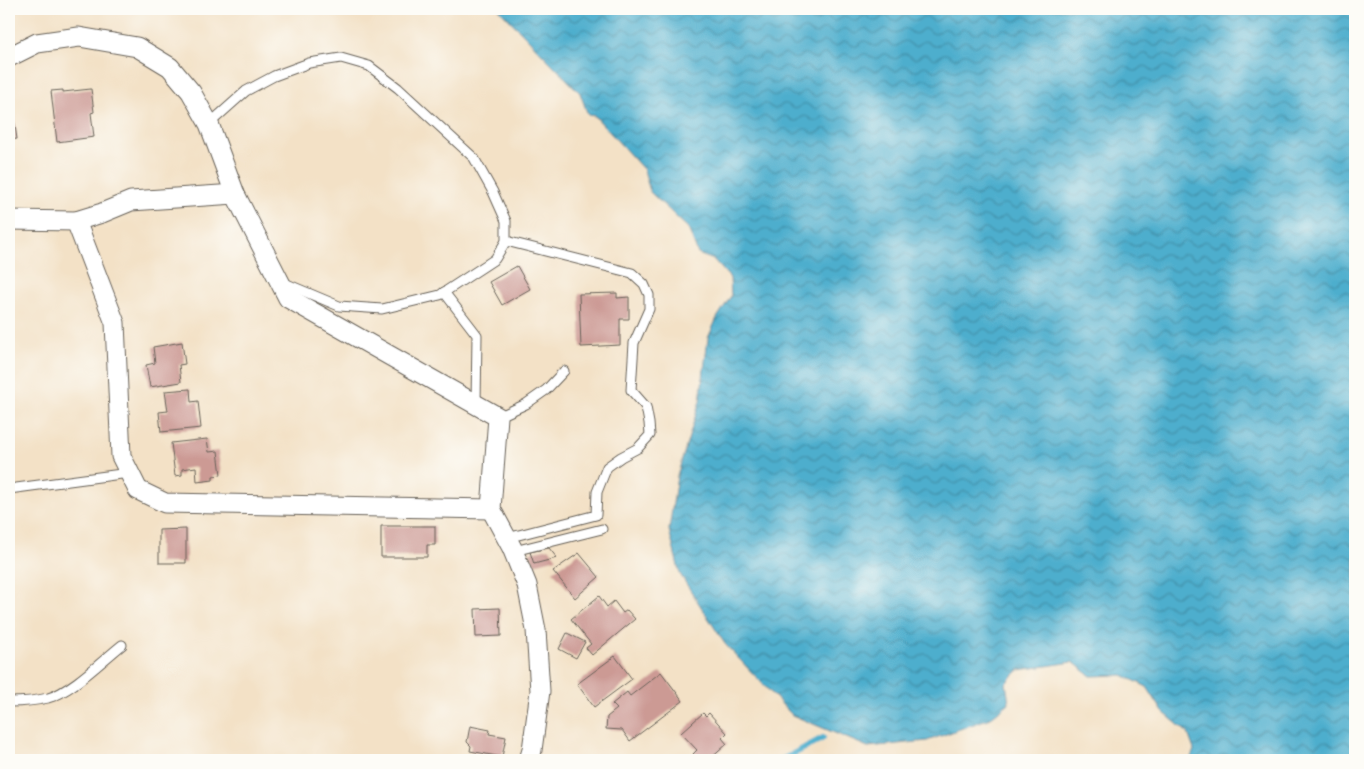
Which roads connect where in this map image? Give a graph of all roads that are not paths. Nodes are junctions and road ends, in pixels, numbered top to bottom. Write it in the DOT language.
graph roads {
  1 [pos="9,57"];
  2 [pos="208,124"];
  3 [pos="235,194"];
  4 [pos="9,220"];
  5 [pos="76,221"];
  6 [pos="506,241"];
  7 [pos="279,281"];
  8 [pos="444,292"];
  9 [pos="564,371"];
  10 [pos="476,404"];
  11 [pos="498,416"];
  12 [pos="129,472"];
  13 [pos="9,489"];
  14 [pos="491,509"];
  15 [pos="602,529"];
  16 [pos="510,545"];
  17 [pos="122,645"];
  18 [pos="9,702"];
  19 [pos="528,760"];
  1 -- 2 [label="street"];
  2 -- 3 [label="street"];
  2 -- 6 [label="lane"];
  3 -- 5 [label="street"];
  3 -- 7 [label="street"];
  4 -- 5 [label="street"];
  5 -- 12 [label="street"];
  6 -- 8 [label="lane"];
  6 -- 16 [label="lane"];
  7 -- 8 [label="lane"];
  7 -- 10 [label="street"];
  8 -- 10 [label="lane"];
  9 -- 11 [label="lane"];
  10 -- 11 [label="street"];
  11 -- 14 [label="street"];
  12 -- 13 [label="lane"];
  12 -- 14 [label="street"];
  14 -- 16 [label="street"];
  15 -- 16 [label="lane"];
  16 -- 19 [label="street"];
  17 -- 18 [label="lane"];
}
